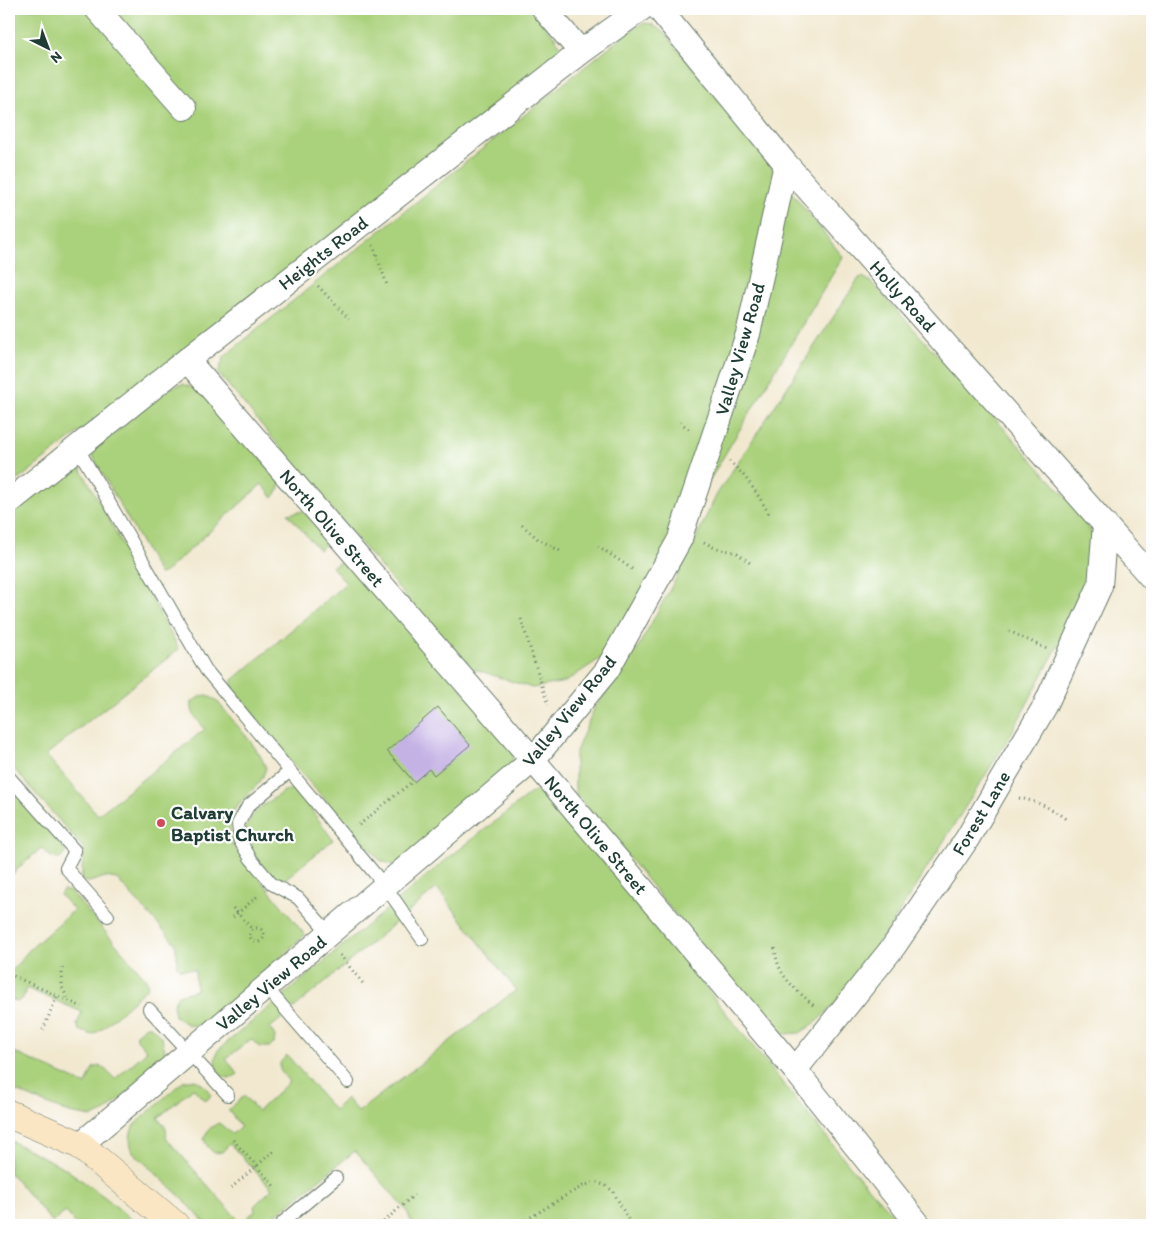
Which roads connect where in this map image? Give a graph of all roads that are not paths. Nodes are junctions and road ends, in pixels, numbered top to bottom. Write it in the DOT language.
graph roads {
  1 [pos="97,9"];
  2 [pos="544,9"];
  3 [pos="642,9"];
  4 [pos="659,9"];
  5 [pos="580,52"];
  6 [pos="184,108"];
  7 [pos="786,164"];
  8 [pos="187,360"];
  9 [pos="77,447"];
  10 [pos="9,502"];
  11 [pos="1105,524"];
  12 [pos="1152,578"];
  13 [pos="533,760"];
  14 [pos="290,771"];
  15 [pos="9,777"];
  16 [pos="385,886"];
  17 [pos="108,916"];
  18 [pos="327,935"];
  19 [pos="422,939"];
  20 [pos="266,987"];
  21 [pos="149,1009"];
  22 [pos="190,1052"];
  23 [pos="795,1070"];
  24 [pos="348,1082"];
  25 [pos="228,1095"];
  26 [pos="9,1114"];
  27 [pos="80,1145"];
  28 [pos="336,1178"];
  29 [pos="283,1222"];
  30 [pos="175,1225"];
  31 [pos="920,1225"];
  1 -- 6 [label="street"];
  2 -- 5 [label="street"];
  3 -- 5 [label="street, Heights Road"];
  4 -- 7 [label="street, Holly Road"];
  5 -- 8 [label="street, Heights Road"];
  7 -- 11 [label="street, Holly Road"];
  7 -- 13 [label="street, Valley View Road"];
  8 -- 9 [label="street, Heights Road"];
  8 -- 13 [label="street, North Olive Street"];
  9 -- 10 [label="street, Heights Road"];
  9 -- 14 [label="lane"];
  11 -- 12 [label="street, Holly Road"];
  11 -- 23 [label="street, Forest Lane"];
  13 -- 16 [label="street, Valley View Road"];
  13 -- 23 [label="street, North Olive Street"];
  14 -- 16 [label="lane"];
  14 -- 18 [label="lane"];
  15 -- 17 [label="lane"];
  16 -- 18 [label="street, Valley View Road"];
  16 -- 19 [label="lane"];
  18 -- 20 [label="street, Valley View Road"];
  20 -- 22 [label="street, Valley View Road"];
  20 -- 24 [label="lane"];
  21 -- 22 [label="lane"];
  22 -- 25 [label="lane"];
  22 -- 27 [label="street, Valley View Road"];
  23 -- 31 [label="street, North Olive Street"];
  26 -- 27 [label="main road"];
  27 -- 30 [label="main road"];
  28 -- 29 [label="lane"];
}
